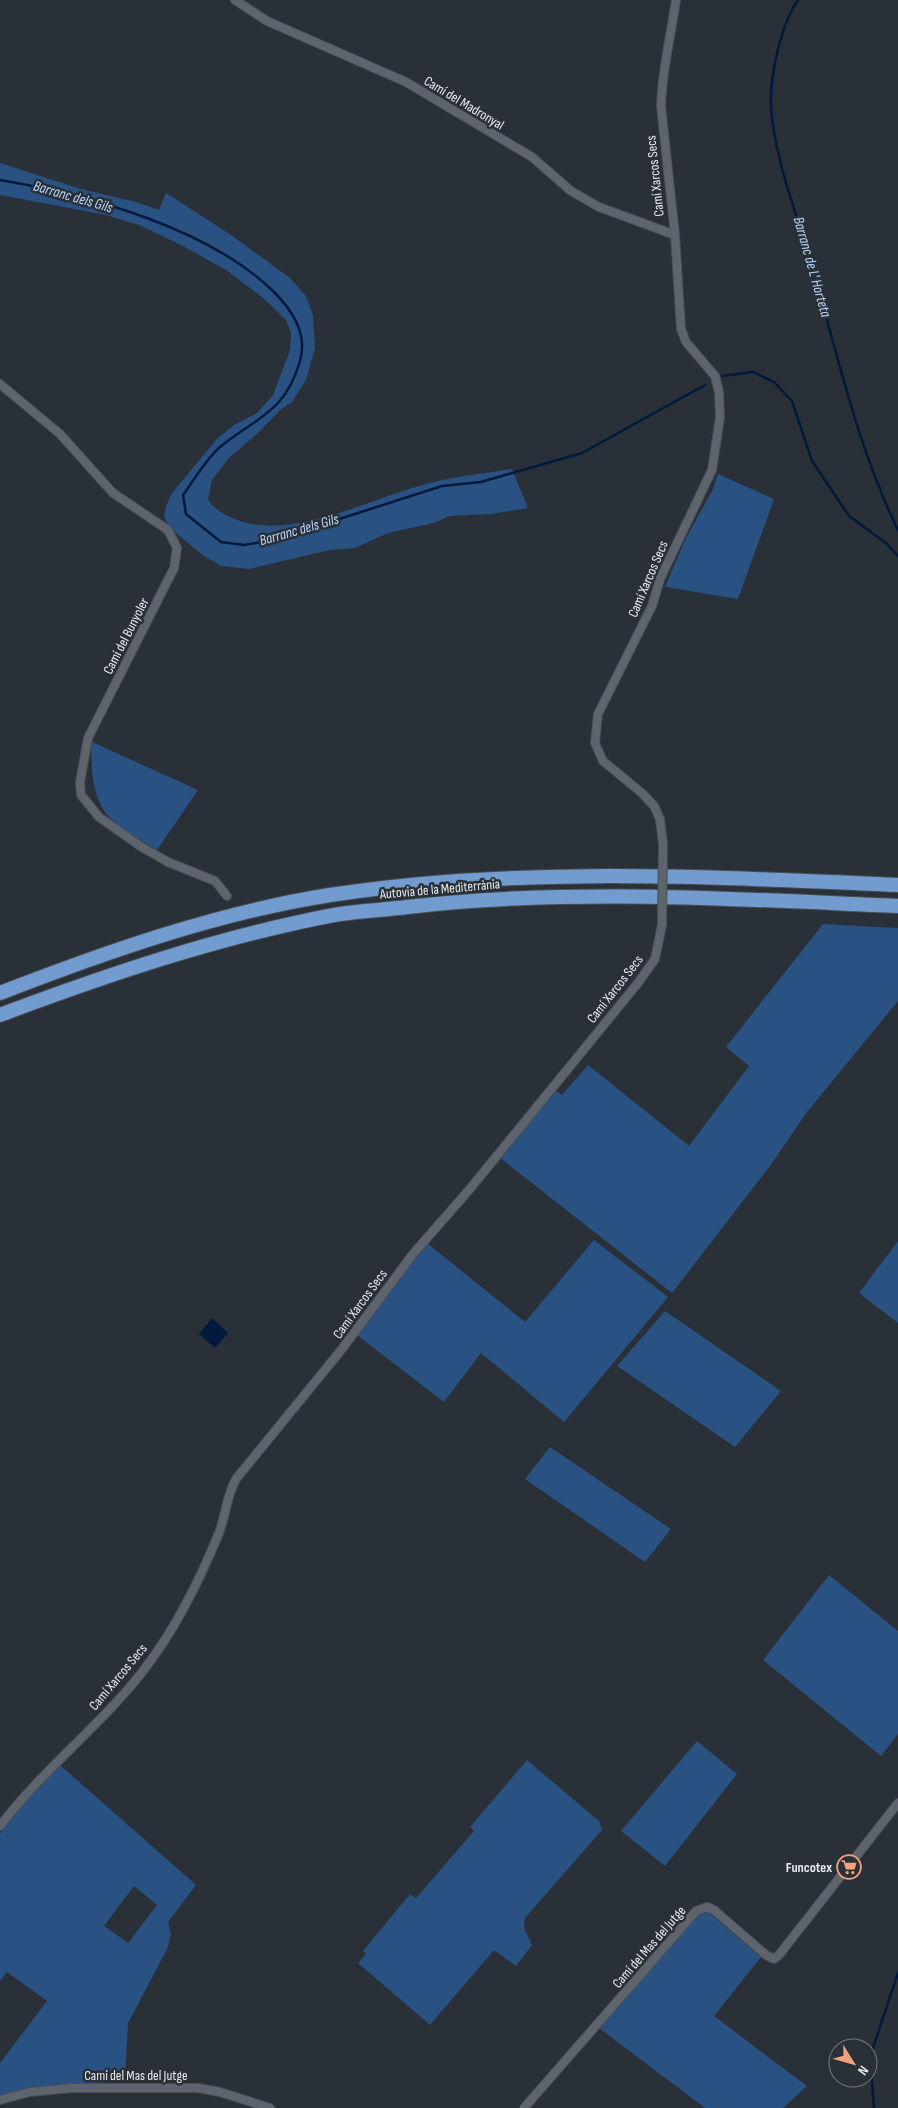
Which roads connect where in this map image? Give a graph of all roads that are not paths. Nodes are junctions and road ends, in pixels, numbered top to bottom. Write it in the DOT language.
graph roads {
  1 [pos="235,0"];
  2 [pos="676,0"];
  3 [pos="675,235"];
  4 [pos="0,384"];
  5 [pos="898,885"];
  6 [pos="227,896"];
  7 [pos="898,906"];
  8 [pos="0,993"];
  9 [pos="0,1015"];
  10 [pos="898,1803"];
  11 [pos="0,1826"];
  12 [pos="0,2100"];
  13 [pos="270,2108"];
  14 [pos="524,2108"];
  1 -- 3 [label="street, Camí del Madronyal"];
  2 -- 3 [label="street, Camí Xarcos Secs"];
  3 -- 11 [label="street, Camí Xarcos Secs, bridge"];
  4 -- 6 [label="street, Camí del Bunyoler"];
  5 -- 8 [label="highway, Autovia de la Mediterrània"];
  7 -- 9 [label="highway, Autovia de la Mediterrània"];
  10 -- 14 [label="street, Camí del Mas del Jutge"];
  12 -- 13 [label="street, Camí del Mas del Jutge"];
}
